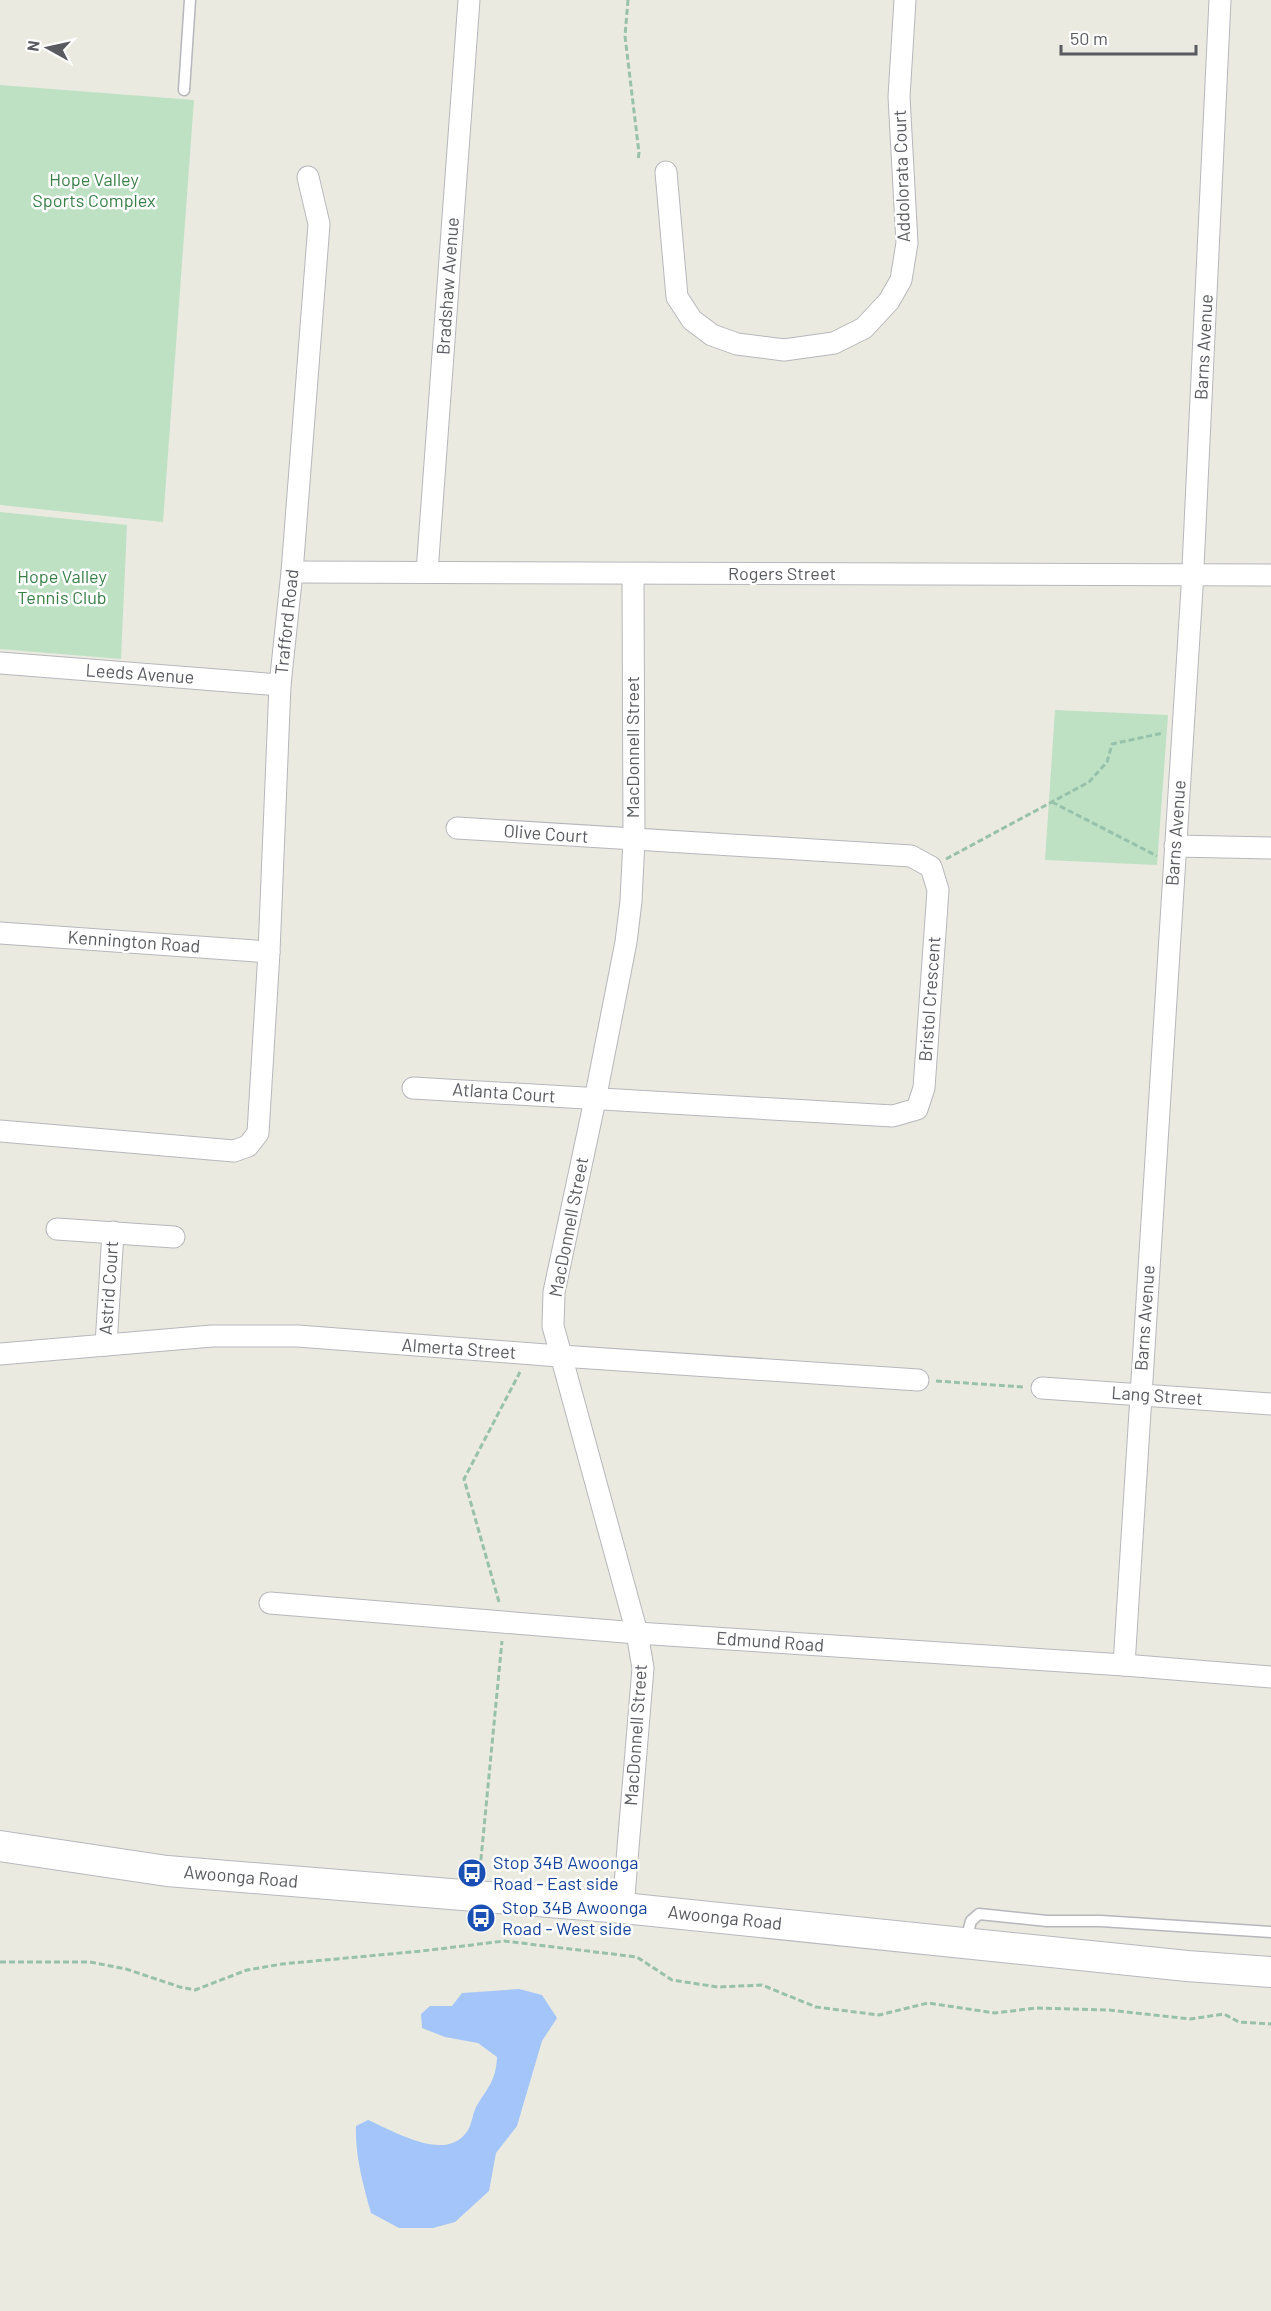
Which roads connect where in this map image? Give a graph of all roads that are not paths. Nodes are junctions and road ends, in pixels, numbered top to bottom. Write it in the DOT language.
graph roads {
  1 [pos="190,0"];
  2 [pos="470,0"];
  3 [pos="905,0"];
  4 [pos="1220,0"];
  5 [pos="184,90"];
  6 [pos="666,172"];
  7 [pos="308,177"];
  8 [pos="292,572"];
  9 [pos="428,572"];
  10 [pos="633,574"];
  11 [pos="1193,575"];
  12 [pos="1271,575"];
  13 [pos="0,663"];
  14 [pos="280,685"];
  15 [pos="458,828"];
  16 [pos="634,840"];
  17 [pos="1271,848"];
  18 [pos="1174,855"];
  19 [pos="0,933"];
  20 [pos="269,952"];
  21 [pos="413,1088"];
  22 [pos="595,1100"];
  23 [pos="0,1131"];
  24 [pos="57,1228"];
  25 [pos="113,1232"];
  26 [pos="174,1237"];
  27 [pos="106,1345"];
  28 [pos="0,1354"];
  29 [pos="563,1357"];
  30 [pos="918,1380"];
  31 [pos="1042,1388"];
  32 [pos="1140,1394"];
  33 [pos="1271,1404"];
  34 [pos="270,1604"];
  35 [pos="637,1633"];
  36 [pos="1124,1665"];
  37 [pos="1271,1677"];
  38 [pos="0,1846"];
  39 [pos="623,1908"];
  40 [pos="1271,1932"];
  41 [pos="966,1943"];
  42 [pos="1271,1972"];
  1 -- 5 [label="lane"];
  2 -- 9 [label="street, Bradshaw Avenue"];
  3 -- 6 [label="street, Addolorata Court"];
  4 -- 11 [label="street, Barns Avenue"];
  7 -- 8 [label="street, Trafford Road"];
  8 -- 9 [label="street, Rogers Street"];
  8 -- 14 [label="street, Trafford Road"];
  9 -- 10 [label="street, Rogers Street"];
  10 -- 11 [label="street, Rogers Street"];
  10 -- 16 [label="street, MacDonnell Street"];
  11 -- 12 [label="street, Rogers Street"];
  11 -- 18 [label="street, Barns Avenue"];
  13 -- 14 [label="street, Leeds Avenue"];
  14 -- 20 [label="street, Trafford Road"];
  15 -- 16 [label="street, Olive Court"];
  16 -- 22 [label="street, MacDonnell Street"];
  16 -- 22 [label="street, Bristol Crescent"];
  17 -- 18 [label="street"];
  18 -- 32 [label="street, Barns Avenue"];
  19 -- 20 [label="street, Kennington Road"];
  20 -- 23 [label="street, Trafford Road"];
  21 -- 22 [label="street, Atlanta Court"];
  22 -- 29 [label="street, MacDonnell Street"];
  24 -- 25 [label="street, Astrid Court"];
  25 -- 26 [label="street, Astrid Court"];
  25 -- 27 [label="street, Astrid Court"];
  27 -- 28 [label="street, Almerta Street"];
  27 -- 29 [label="street, Almerta Street"];
  29 -- 30 [label="street, Almerta Street"];
  29 -- 35 [label="street, MacDonnell Street"];
  31 -- 32 [label="street, Lang Street"];
  32 -- 33 [label="street, Lang Street"];
  32 -- 36 [label="street, Barns Avenue"];
  34 -- 35 [label="street, Edmund Road"];
  35 -- 36 [label="street, Edmund Road"];
  35 -- 39 [label="street, MacDonnell Street"];
  36 -- 37 [label="street, Edmund Road"];
  38 -- 39 [label="main road, Awoonga Road"];
  39 -- 41 [label="main road, Awoonga Road"];
  40 -- 41 [label="lane"];
  41 -- 42 [label="main road, Awoonga Road"];
}
